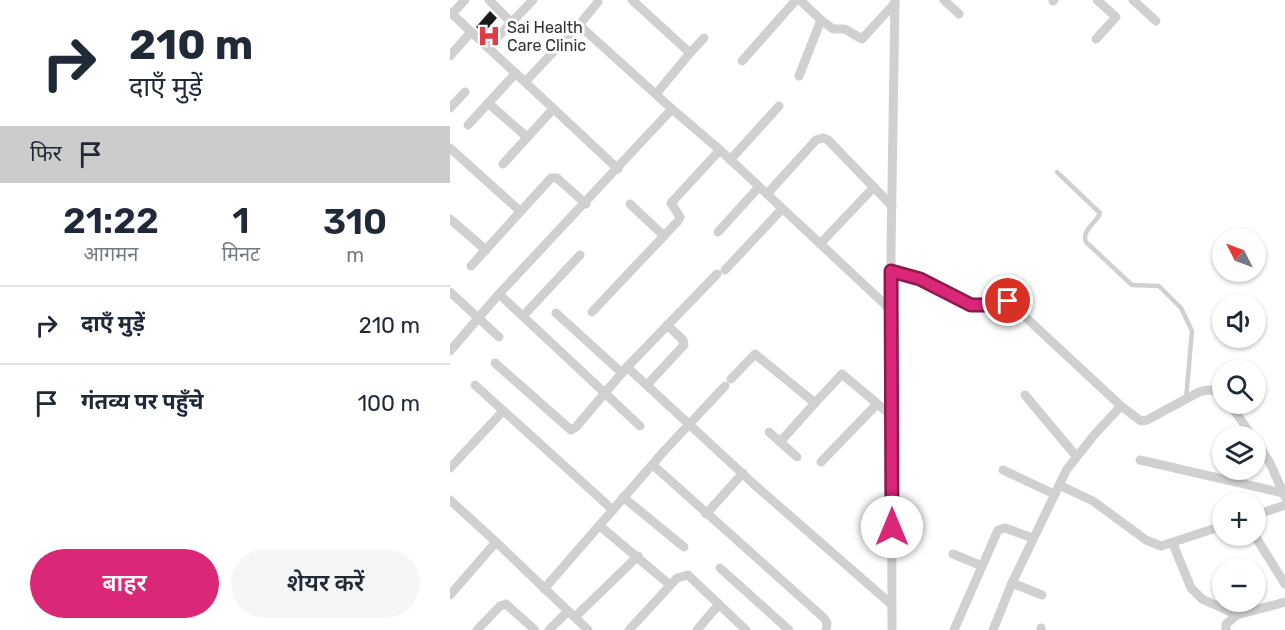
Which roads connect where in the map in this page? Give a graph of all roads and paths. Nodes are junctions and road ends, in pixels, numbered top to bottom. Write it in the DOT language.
graph roads {
  1 [pos="465,0"];
  2 [pos="489,0"];
  3 [pos="533,0"];
  4 [pos="632,0"];
  5 [pos="798,0"];
  6 [pos="944,0"];
  7 [pos="1097,0"];
  8 [pos="1132,0"];
  9 [pos="895,1"];
  10 [pos="598,2"];
  11 [pos="451,13"];
  12 [pos="959,14"];
  13 [pos="821,20"];
  14 [pos="1156,21"];
  15 [pos="512,23"];
  16 [pos="579,25"];
  17 [pos="471,32"];
  18 [pos="704,38"];
  19 [pos="1096,39"];
  20 [pos="488,47"];
  21 [pos="690,52"];
  22 [pos="450,56"];
  23 [pos="742,61"];
  24 [pos="516,73"];
  25 [pos="799,76"];
  26 [pos="525,82"];
  27 [pos="465,92"];
  28 [pos="656,94"];
  29 [pos="488,103"];
  30 [pos="779,106"];
  31 [pos="450,108"];
  32 [pos="553,109"];
  33 [pos="672,109"];
  34 [pos="468,125"];
  35 [pos="527,137"];
  36 [pos="450,148"];
  37 [pos="720,150"];
  38 [pos="730,160"];
  39 [pos="503,164"];
  40 [pos="618,169"];
  41 [pos="1057,172"];
  42 [pos="759,187"];
  43 [pos="874,187"];
  44 [pos="766,195"];
  45 [pos="586,204"];
  46 [pos="630,204"];
  47 [pos="892,206"];
  48 [pos="782,209"];
  49 [pos="520,211"];
  50 [pos="450,219"];
  51 [pos="718,231"];
  52 [pos="664,236"];
  53 [pos="820,244"];
  54 [pos="486,250"];
  55 [pos="580,255"];
  56 [pos="471,266"];
  57 [pos="891,271"];
  58 [pos="450,292"];
  59 [pos="500,294"];
  60 [pos="892,311"];
  61 [pos="592,312"];
  62 [pos="556,313"];
  63 [pos="523,316"];
  64 [pos="479,318"];
  65 [pos="667,325"];
  66 [pos="499,337"];
  67 [pos="450,351"];
  68 [pos="495,363"];
  69 [pos="625,370"];
  70 [pos="475,385"];
  71 [pos="647,385"];
  72 [pos="1212,390"];
  73 [pos="604,393"];
  74 [pos="1025,395"];
  75 [pos="1186,399"];
  76 [pos="815,403"];
  77 [pos="877,404"];
  78 [pos="1121,406"];
  79 [pos="503,411"];
  80 [pos="892,416"];
  81 [pos="690,424"];
  82 [pos="640,426"];
  83 [pos="769,432"];
  84 [pos="780,442"];
  85 [pos="1076,456"];
  86 [pos="1266,457"];
  87 [pos="797,458"];
  88 [pos="1140,460"];
  89 [pos="821,462"];
  90 [pos="652,465"];
  91 [pos="450,468"];
  92 [pos="1003,470"];
  93 [pos="743,473"];
  94 [pos="1056,490"];
  95 [pos="1284,495"];
  96 [pos="623,497"];
  97 [pos="450,500"];
  98 [pos="1285,505"];
  99 [pos="613,510"];
  100 [pos="1266,512"];
  101 [pos="706,514"];
  102 [pos="600,526"];
  103 [pos="1212,530"];
  104 [pos="1033,538"];
  105 [pos="496,543"];
  106 [pos="1173,544"];
  107 [pos="1261,546"];
  108 [pos="684,547"];
  109 [pos="953,554"];
  110 [pos="638,556"];
  111 [pos="982,566"];
  112 [pos="720,568"];
  113 [pos="1012,582"];
  114 [pos="1285,584"];
  115 [pos="670,585"];
  116 [pos="544,589"];
  117 [pos="450,595"];
  118 [pos="1042,595"];
  119 [pos="1285,602"];
  120 [pos="719,604"];
  121 [pos="891,604"];
  122 [pos="571,614"];
  123 [pos="1237,615"];
  124 [pos="477,630"];
  125 [pos="535,630"];
  126 [pos="549,630"];
  127 [pos="588,630"];
  128 [pos="629,630"];
  129 [pos="697,630"];
  130 [pos="746,630"];
  131 [pos="789,630"];
  132 [pos="826,630"];
  133 [pos="892,630"];
  134 [pos="954,630"];
  135 [pos="993,630"];
  136 [pos="1226,630"];
  1 -- 11 [label="street"];
  2 -- 15 [label="street"];
  3 -- 15 [label="street"];
  4 -- 21 [label="street"];
  5 -- 13 [label="street"];
  5 -- 23 [label="street"];
  6 -- 12 [label="street"];
  7 -- 19 [label="street"];
  8 -- 14 [label="street"];
  9 -- 13 [label="street"];
  9 -- 47 [label="street"];
  10 -- 16 [label="street"];
  11 -- 17 [label="street"];
  13 -- 25 [label="street"];
  15 -- 20 [label="street"];
  16 -- 26 [label="street"];
  16 -- 28 [label="street"];
  17 -- 20 [label="street"];
  17 -- 22 [label="street"];
  18 -- 21 [label="street"];
  20 -- 24 [label="street"];
  21 -- 28 [label="street"];
  24 -- 26 [label="street"];
  24 -- 29 [label="street"];
  26 -- 32 [label="street"];
  27 -- 31 [label="street"];
  28 -- 33 [label="street"];
  29 -- 34 [label="street"];
  29 -- 35 [label="street"];
  30 -- 38 [label="street"];
  32 -- 35 [label="street"];
  32 -- 40 [label="street"];
  33 -- 37 [label="street"];
  33 -- 40 [label="street"];
  35 -- 39 [label="street"];
  36 -- 49 [label="street"];
  37 -- 38 [label="street"];
  37 -- 52 [label="street"];
  38 -- 42 [label="street"];
  40 -- 45 [label="street"];
  41 -- 75 [label="lane"];
  42 -- 44 [label="street"];
  42 -- 51 [label="street"];
  43 -- 44 [label="street"];
  43 -- 47 [label="street"];
  43 -- 53 [label="street"];
  44 -- 48 [label="street"];
  45 -- 49 [label="street"];
  45 -- 59 [label="street"];
  46 -- 52 [label="street"];
  47 -- 57 [label="street"];
  48 -- 53 [label="street"];
  48 -- 65 [label="street"];
  49 -- 54 [label="street"];
  50 -- 54 [label="street"];
  52 -- 61 [label="street"];
  53 -- 60 [label="street"];
  54 -- 56 [label="street"];
  55 -- 63 [label="street"];
  57 -- 60 [label="street"];
  57 -- 78 [label="street"];
  58 -- 64 [label="street"];
  59 -- 63 [label="street"];
  59 -- 64 [label="street"];
  60 -- 80 [label="street"];
  62 -- 69 [label="street"];
  63 -- 73 [label="street"];
  64 -- 66 [label="street"];
  64 -- 67 [label="street"];
  65 -- 69 [label="street"];
  65 -- 71 [label="street"];
  68 -- 73 [label="street"];
  69 -- 71 [label="street"];
  69 -- 73 [label="street"];
  70 -- 79 [label="street"];
  71 -- 81 [label="street"];
  72 -- 75 [label="street"];
  73 -- 82 [label="street"];
  74 -- 85 [label="street"];
  75 -- 78 [label="street"];
  76 -- 77 [label="street"];
  76 -- 81 [label="street"];
  76 -- 84 [label="street"];
  77 -- 80 [label="street"];
  77 -- 89 [label="street"];
  78 -- 85 [label="street"];
  79 -- 91 [label="street"];
  79 -- 99 [label="street"];
  80 -- 121 [label="street"];
  81 -- 90 [label="street"];
  81 -- 93 [label="street"];
  83 -- 84 [label="street"];
  84 -- 87 [label="street"];
  85 -- 94 [label="street"];
  86 -- 95 [label="street"];
  88 -- 95 [label="street"];
  90 -- 96 [label="street"];
  90 -- 101 [label="street"];
  92 -- 94 [label="street"];
  93 -- 101 [label="street"];
  93 -- 121 [label="street"];
  94 -- 104 [label="street"];
  94 -- 106 [label="street"];
  96 -- 99 [label="street"];
  96 -- 108 [label="street"];
  97 -- 105 [label="street"];
  98 -- 100 [label="street"];
  99 -- 102 [label="street"];
  101 -- 132 [label="street"];
  102 -- 110 [label="street"];
  102 -- 116 [label="street"];
  103 -- 106 [label="street"];
  104 -- 111 [label="street"];
  104 -- 113 [label="street"];
  105 -- 116 [label="street"];
  105 -- 117 [label="street"];
  106 -- 123 [label="street"];
  107 -- 114 [label="street"];
  109 -- 111 [label="street"];
  110 -- 115 [label="street"];
  110 -- 122 [label="street"];
  111 -- 134 [label="street"];
  112 -- 131 [label="street"];
  113 -- 118 [label="street"];
  113 -- 135 [label="street"];
  115 -- 120 [label="street"];
  115 -- 128 [label="street"];
  116 -- 122 [label="street"];
  119 -- 123 [label="street"];
  120 -- 129 [label="street"];
  120 -- 130 [label="street"];
  121 -- 133 [label="street"];
  122 -- 126 [label="street"];
  122 -- 127 [label="street"];
  123 -- 136 [label="street"];
  124 -- 125 [label="street"];
}
